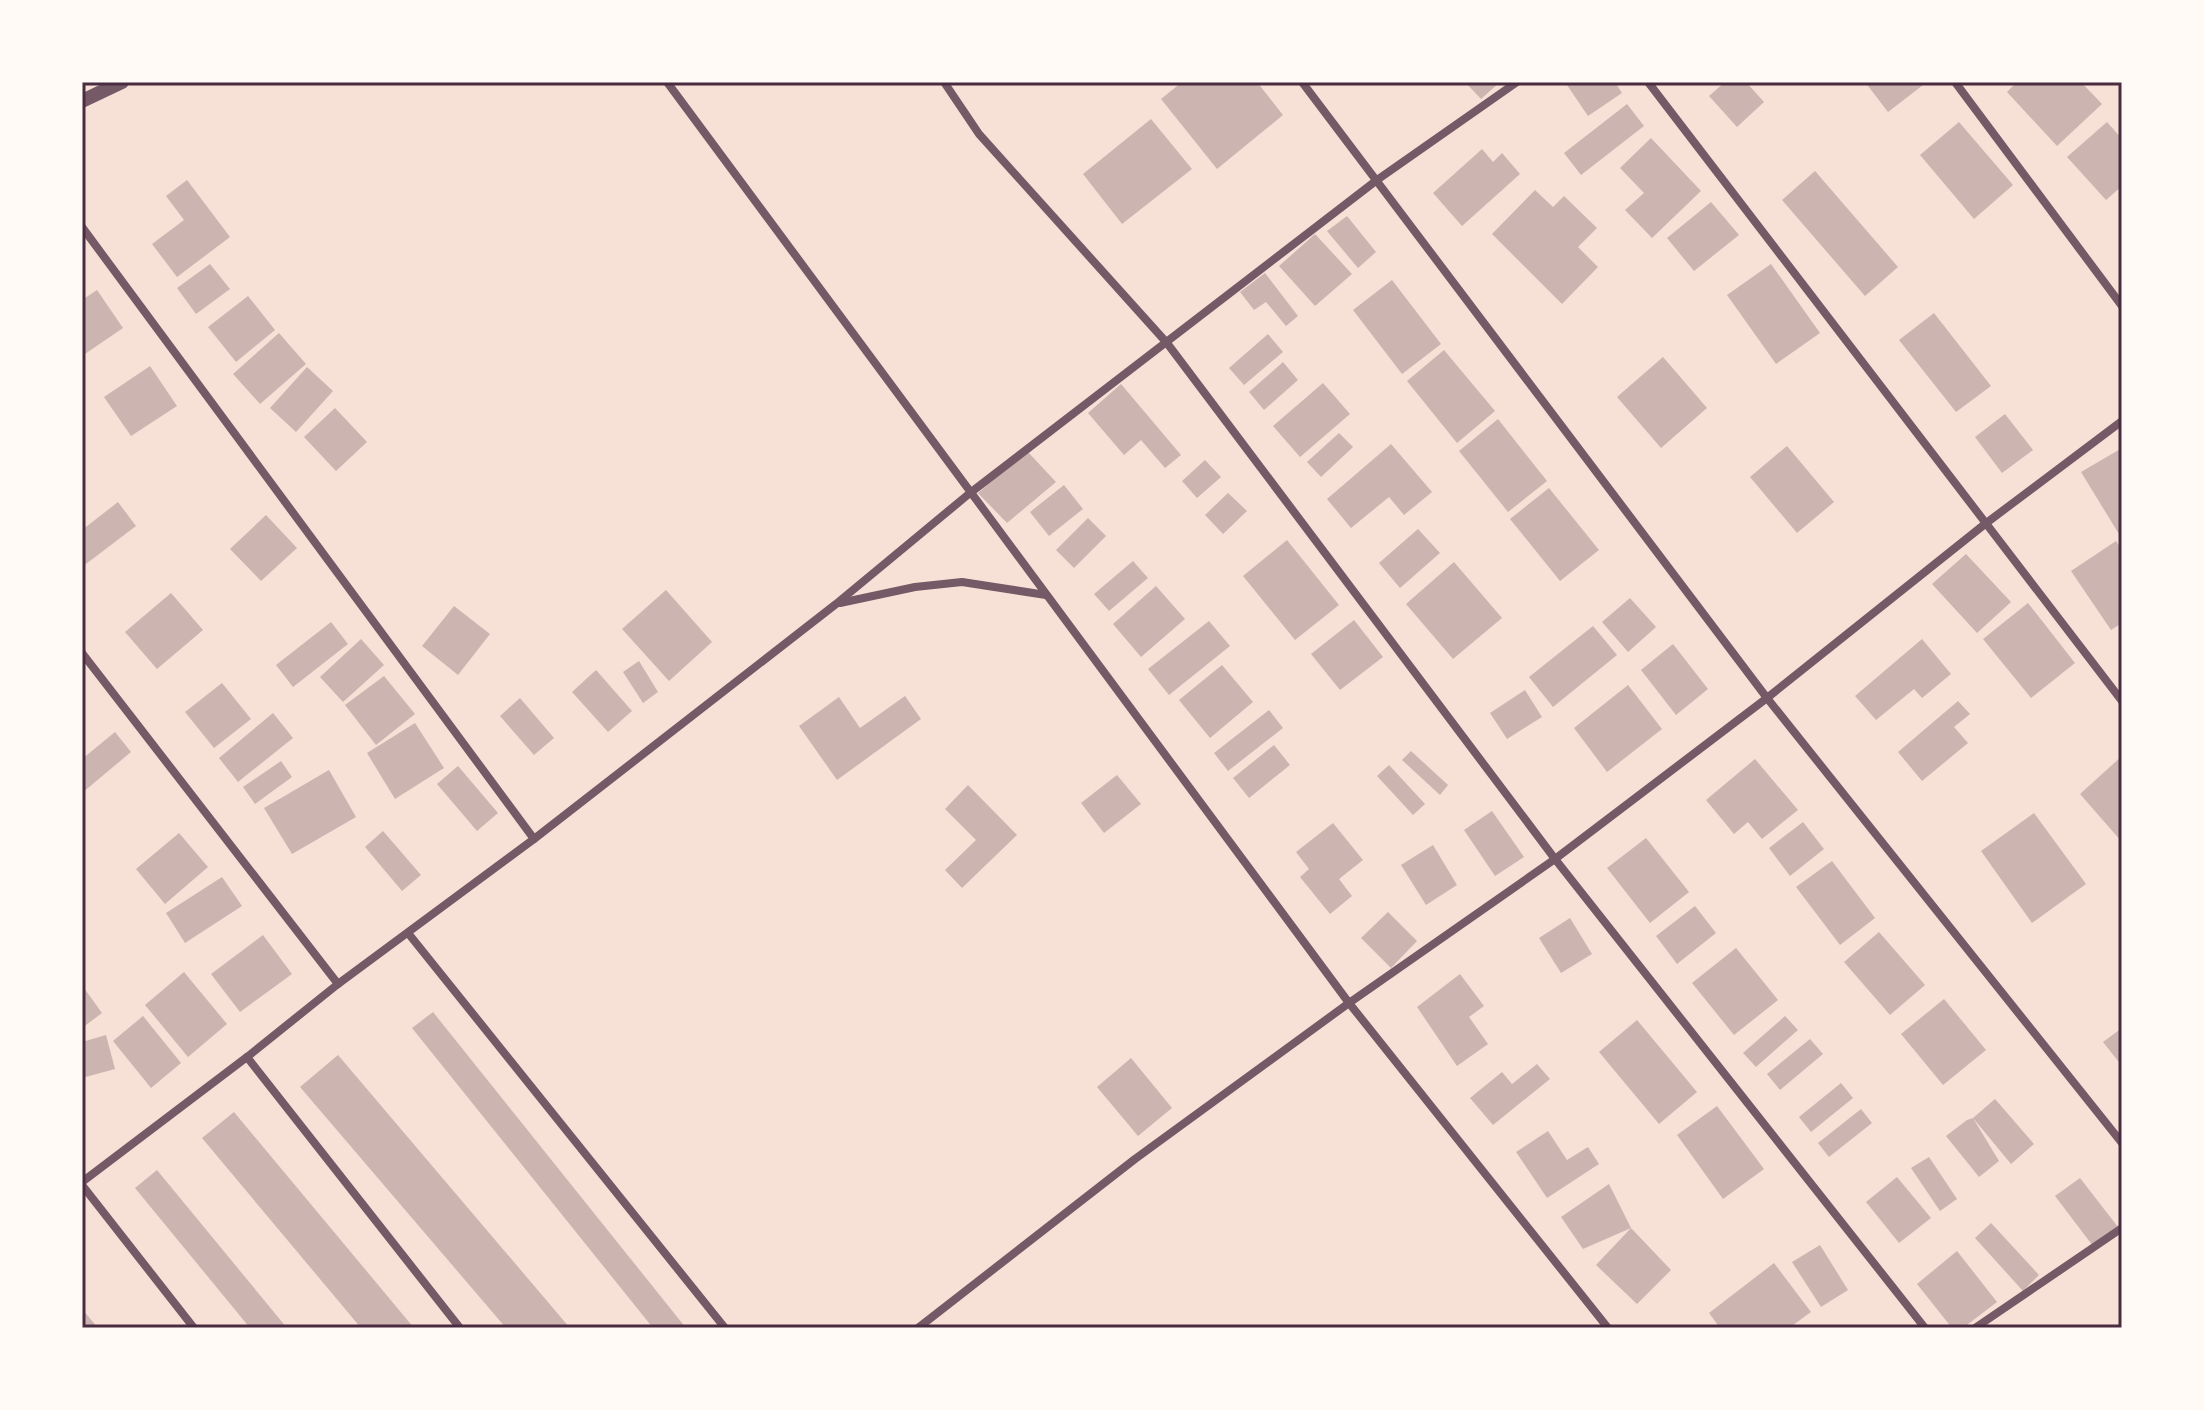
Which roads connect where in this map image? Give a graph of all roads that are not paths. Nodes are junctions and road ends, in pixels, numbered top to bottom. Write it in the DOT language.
graph roads {
  1 [pos="122,82"];
  2 [pos="667,82"];
  3 [pos="944,82"];
  4 [pos="1302,82"];
  5 [pos="1517,82"];
  6 [pos="1648,82"];
  7 [pos="1955,82"];
  8 [pos="82,101"];
  9 [pos="1377,180"];
  10 [pos="82,227"];
  11 [pos="2122,306"];
  12 [pos="1167,343"];
  13 [pos="2122,421"];
  14 [pos="970,493"];
  15 [pos="1985,524"];
  16 [pos="1046,595"];
  17 [pos="836,604"];
  18 [pos="82,653"];
  19 [pos="1767,698"];
  20 [pos="2122,701"];
  21 [pos="534,839"];
  22 [pos="1555,859"];
  23 [pos="408,933"];
  24 [pos="338,984"];
  25 [pos="1349,1003"];
  26 [pos="247,1057"];
  27 [pos="2122,1143"];
  28 [pos="82,1184"];
  29 [pos="2122,1228"];
  30 [pos="194,1328"];
  31 [pos="460,1328"];
  32 [pos="725,1328"];
  33 [pos="918,1328"];
  34 [pos="1608,1328"];
  35 [pos="1925,1328"];
  36 [pos="1975,1328"];
  1 -- 8 [label="street"];
  2 -- 14 [label="street"];
  3 -- 12 [label="street"];
  4 -- 9 [label="street"];
  5 -- 9 [label="street"];
  6 -- 15 [label="street"];
  7 -- 11 [label="street"];
  9 -- 12 [label="street"];
  9 -- 19 [label="street"];
  10 -- 21 [label="street"];
  12 -- 14 [label="street"];
  12 -- 22 [label="street"];
  13 -- 15 [label="street"];
  14 -- 16 [label="street"];
  14 -- 17 [label="street"];
  15 -- 19 [label="street"];
  15 -- 20 [label="street"];
  16 -- 17 [label="street"];
  16 -- 25 [label="street"];
  17 -- 21 [label="street"];
  18 -- 24 [label="street"];
  19 -- 22 [label="street"];
  19 -- 27 [label="street"];
  21 -- 23 [label="street"];
  22 -- 25 [label="street"];
  22 -- 35 [label="street"];
  23 -- 24 [label="street"];
  23 -- 32 [label="street"];
  24 -- 26 [label="street"];
  25 -- 33 [label="street"];
  25 -- 34 [label="street"];
  26 -- 28 [label="street"];
  26 -- 31 [label="street"];
  28 -- 30 [label="street"];
  29 -- 36 [label="street"];
}
